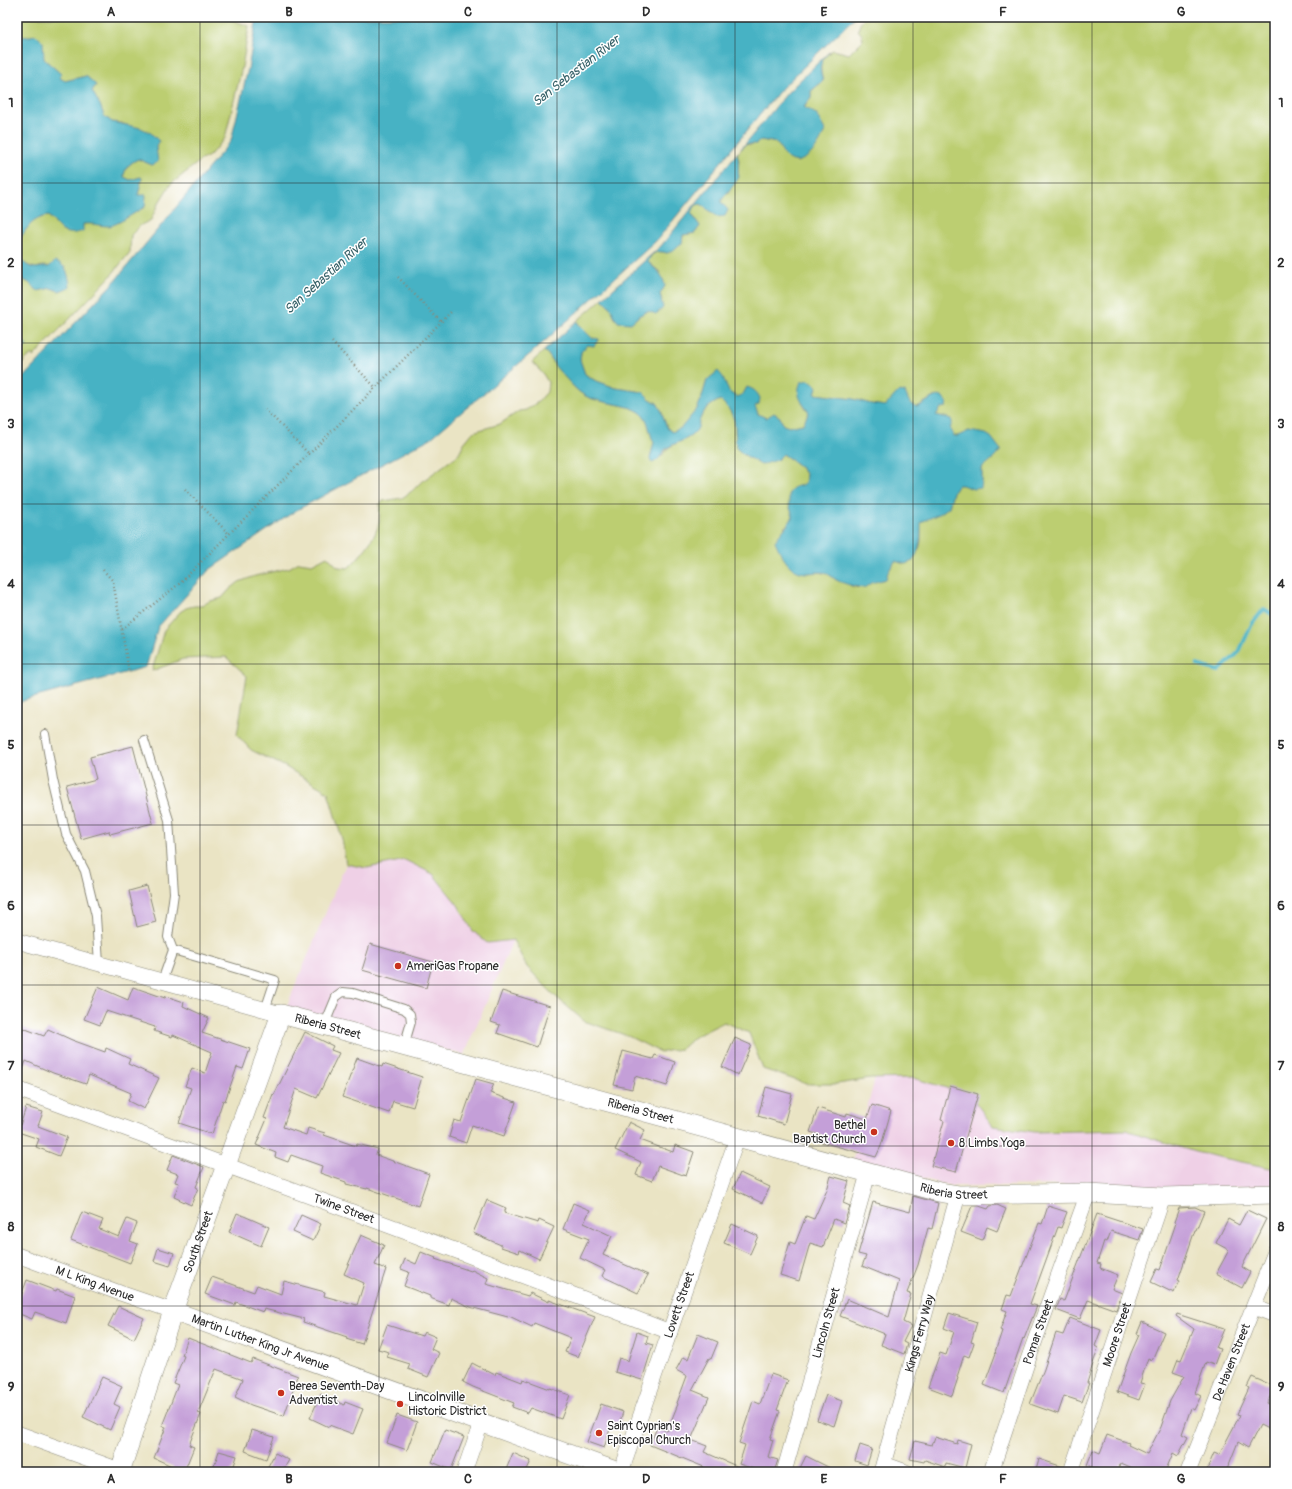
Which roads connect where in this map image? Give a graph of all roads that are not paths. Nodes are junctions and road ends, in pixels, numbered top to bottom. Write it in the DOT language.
graph roads {
  1 [pos="45,734"];
  2 [pos="144,740"];
  3 [pos="17,941"];
  4 [pos="173,950"];
  5 [pos="99,964"];
  6 [pos="162,982"];
  7 [pos="273,1012"];
  8 [pos="324,1026"];
  9 [pos="404,1046"];
  10 [pos="17,1089"];
  11 [pos="737,1138"];
  12 [pos="227,1165"];
  13 [pos="868,1174"];
  14 [pos="1088,1193"];
  15 [pos="1275,1194"];
  16 [pos="958,1195"];
  17 [pos="1163,1197"];
  18 [pos="1275,1252"];
  19 [pos="17,1255"];
  20 [pos="1254,1307"];
  21 [pos="174,1311"];
  22 [pos="1275,1315"];
  23 [pos="670,1332"];
  24 [pos="481,1423"];
  25 [pos="17,1433"];
  26 [pos="882,1468"];
  27 [pos="122,1471"];
  28 [pos="464,1472"];
  29 [pos="618,1472"];
  30 [pos="621,1472"];
  31 [pos="784,1472"];
  32 [pos="906,1472"];
  33 [pos="991,1472"];
  34 [pos="1071,1472"];
  35 [pos="1188,1472"];
  1 -- 5 [label="lane"];
  2 -- 4 [label="lane"];
  3 -- 5 [label="street, Riberia Street"];
  4 -- 6 [label="lane"];
  4 -- 7 [label="lane"];
  5 -- 6 [label="street, Riberia Street"];
  6 -- 7 [label="street, Riberia Street"];
  7 -- 8 [label="street, Riberia Street"];
  7 -- 12 [label="street, South Street"];
  8 -- 9 [label="street, Riberia Street"];
  8 -- 9 [label="lane"];
  9 -- 11 [label="street, Riberia Street"];
  10 -- 12 [label="street, Twine Street"];
  11 -- 13 [label="street, Riberia Street"];
  11 -- 23 [label="street, Lovett Street"];
  12 -- 21 [label="street, South Street"];
  12 -- 23 [label="street, Twine Street"];
  13 -- 16 [label="street, Riberia Street"];
  13 -- 31 [label="street, Lincoln Street"];
  14 -- 16 [label="street, Riberia Street"];
  14 -- 17 [label="street, Riberia Street"];
  14 -- 33 [label="street, Pomar Street"];
  15 -- 17 [label="street, Riberia Street"];
  16 -- 26 [label="street, Kings Ferry Way"];
  17 -- 34 [label="street, Moore Street"];
  18 -- 20 [label="street, De Haven Street"];
  19 -- 21 [label="street, M L King Avenue"];
  20 -- 22 [label="street"];
  20 -- 35 [label="street, De Haven Street"];
  21 -- 24 [label="street, Martin Luther King Jr Avenue"];
  21 -- 27 [label="street, South Street"];
  23 -- 30 [label="street, Lovett Street"];
  24 -- 28 [label="street"];
  24 -- 29 [label="street, Martin Luther King Jr Avenue"];
  25 -- 27 [label="street"];
  26 -- 32 [label="street"];
}
